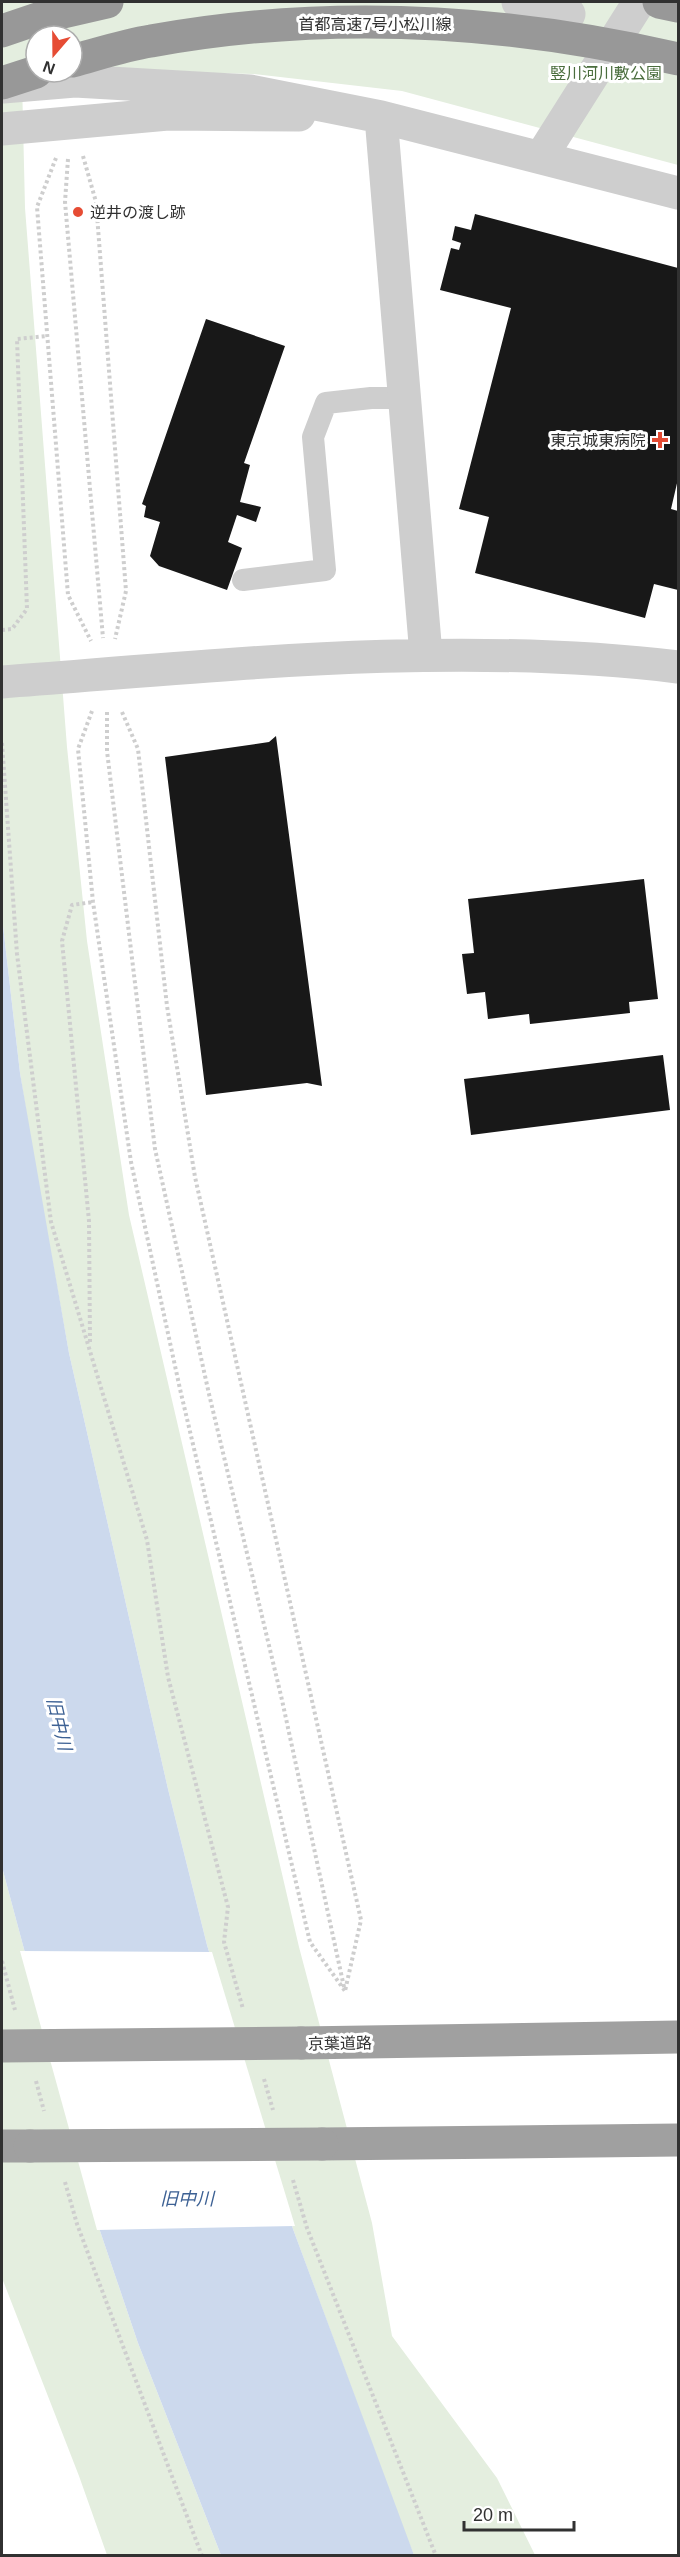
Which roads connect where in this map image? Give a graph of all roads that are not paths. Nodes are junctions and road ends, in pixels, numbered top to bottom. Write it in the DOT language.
graph roads {
  1 [pos="107,2"];
  2 [pos="518,2"];
  3 [pos="639,2"];
  4 [pos="659,2"];
  5 [pos="678,6"];
  6 [pos="569,14"];
  7 [pos="2,31"];
  8 [pos="678,58"];
  9 [pos="84,67"];
  10 [pos="84,72"];
  11 [pos="24,77"];
  12 [pos="24,81"];
  13 [pos="2,85"];
  14 [pos="381,117"];
  15 [pos="2,129"];
  16 [pos="541,157"];
  17 [pos="678,193"];
  18 [pos="405,398"];
  19 [pos="243,580"];
  20 [pos="426,655"];
  21 [pos="678,667"];
  22 [pos="2,682"];
  23 [pos="678,2037"];
  24 [pos="2,2046"];
  25 [pos="26,2138"];
  26 [pos="678,2140"];
  1 -- 7 [label="highway"];
  2 -- 6 [label="street"];
  3 -- 16 [label="street"];
  4 -- 5 [label="highway"];
  8 -- 9 [label="highway, 首都高速7号小松川線, bridge"];
  10 -- 14 [label="street"];
  11 -- 13 [label="highway"];
  12 -- 13 [label="street"];
  14 -- 15 [label="street"];
  14 -- 16 [label="street"];
  14 -- 18 [label="street"];
  16 -- 17 [label="street"];
  18 -- 19 [label="lane"];
  18 -- 20 [label="street"];
  20 -- 21 [label="street"];
  20 -- 22 [label="street"];
  23 -- 24 [label="highway, 京葉道路, bridge"];
  25 -- 26 [label="highway, bridge"];
}
